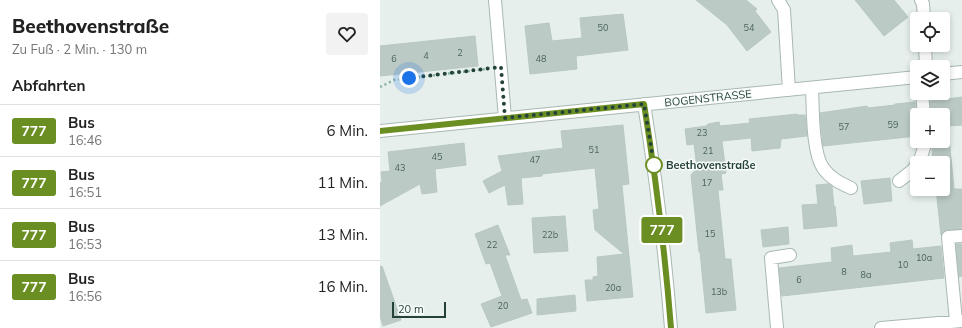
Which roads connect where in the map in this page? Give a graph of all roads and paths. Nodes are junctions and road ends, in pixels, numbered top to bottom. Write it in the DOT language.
graph roads {
  1 [pos="496,0"];
  2 [pos="778,0"];
  3 [pos="921,0"];
  4 [pos="924,12"];
  5 [pos="501,67"];
  6 [pos="962,72"];
  7 [pos="950,73"];
  8 [pos="910,78"];
  9 [pos="380,87"];
  10 [pos="812,88"];
  11 [pos="789,90"];
  12 [pos="644,104"];
  13 [pos="505,118"];
  14 [pos="380,131"];
  15 [pos="910,172"];
  16 [pos="899,181"];
  17 [pos="850,188"];
  18 [pos="962,236"];
  19 [pos="790,255"];
  20 [pos="959,321"];
  21 [pos="671,328"];
  22 [pos="777,328"];
  23 [pos="881,328"];
  1 -- 5 [label="street"];
  2 -- 11 [label="street"];
  3 -- 4 [label="street"];
  5 -- 9 [label="path"];
  5 -- 13 [label="street"];
  6 -- 7 [label="street"];
  8 -- 10 [label="street, BOGENSTRASSE"];
  10 -- 11 [label="street, BOGENSTRASSE"];
  10 -- 17 [label="street"];
  11 -- 12 [label="street, BOGENSTRASSE"];
  12 -- 13 [label="street, BOGENSTRASSE"];
  12 -- 21 [label="street"];
  13 -- 14 [label="street, BOGENSTRASSE"];
  15 -- 16 [label="street"];
  18 -- 20 [label="street"];
  19 -- 22 [label="street"];
  20 -- 23 [label="street"];
}
